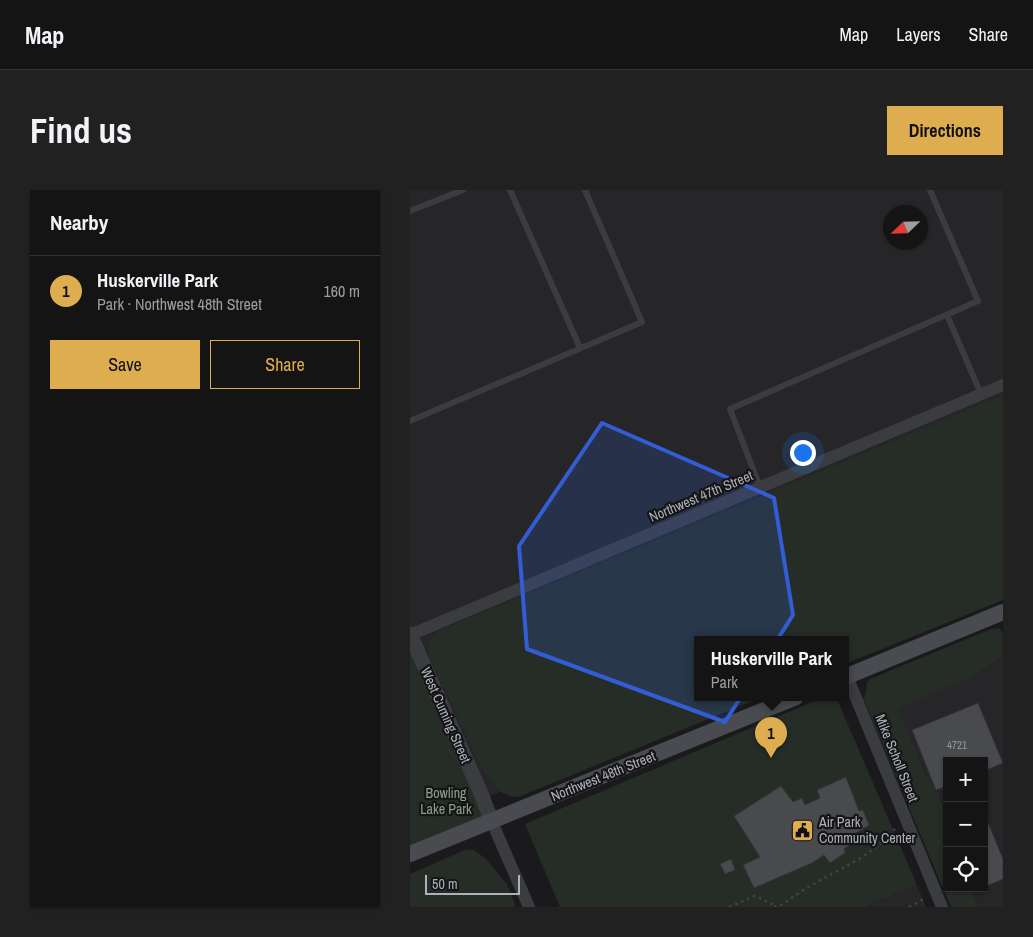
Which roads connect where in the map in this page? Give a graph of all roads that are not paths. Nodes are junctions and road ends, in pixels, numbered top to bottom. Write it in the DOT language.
graph roads {
  1 [pos="463,190"];
  2 [pos="510,190"];
  3 [pos="585,190"];
  4 [pos="930,190"];
  5 [pos="410,211"];
  6 [pos="947,315"];
  7 [pos="580,348"];
  8 [pos="1003,385"];
  9 [pos="982,394"];
  10 [pos="410,420"];
  11 [pos="760,487"];
  12 [pos="1003,612"];
  13 [pos="410,634"];
  14 [pos="849,675"];
  15 [pos="849,683"];
  16 [pos="786,701"];
  17 [pos="492,822"];
  18 [pos="410,854"];
  19 [pos="529,907"];
  20 [pos="942,907"];
  1 -- 5 [label="lane"];
  2 -- 7 [label="lane"];
  3 -- 7 [label="lane"];
  4 -- 6 [label="lane"];
  6 -- 9 [label="lane"];
  6 -- 11 [label="lane"];
  7 -- 10 [label="lane"];
  8 -- 9 [label="street, Northwest 47th Street"];
  9 -- 11 [label="street, Northwest 47th Street"];
  11 -- 13 [label="street, Northwest 47th Street"];
  12 -- 14 [label="main road"];
  13 -- 17 [label="street, West Cuming Street"];
  15 -- 20 [label="street, Mike Scholl Street"];
  16 -- 17 [label="main road, Northwest 48th Street"];
  17 -- 18 [label="main road, Northwest 48th Street"];
  17 -- 19 [label="street, West Cuming Street"];
}
